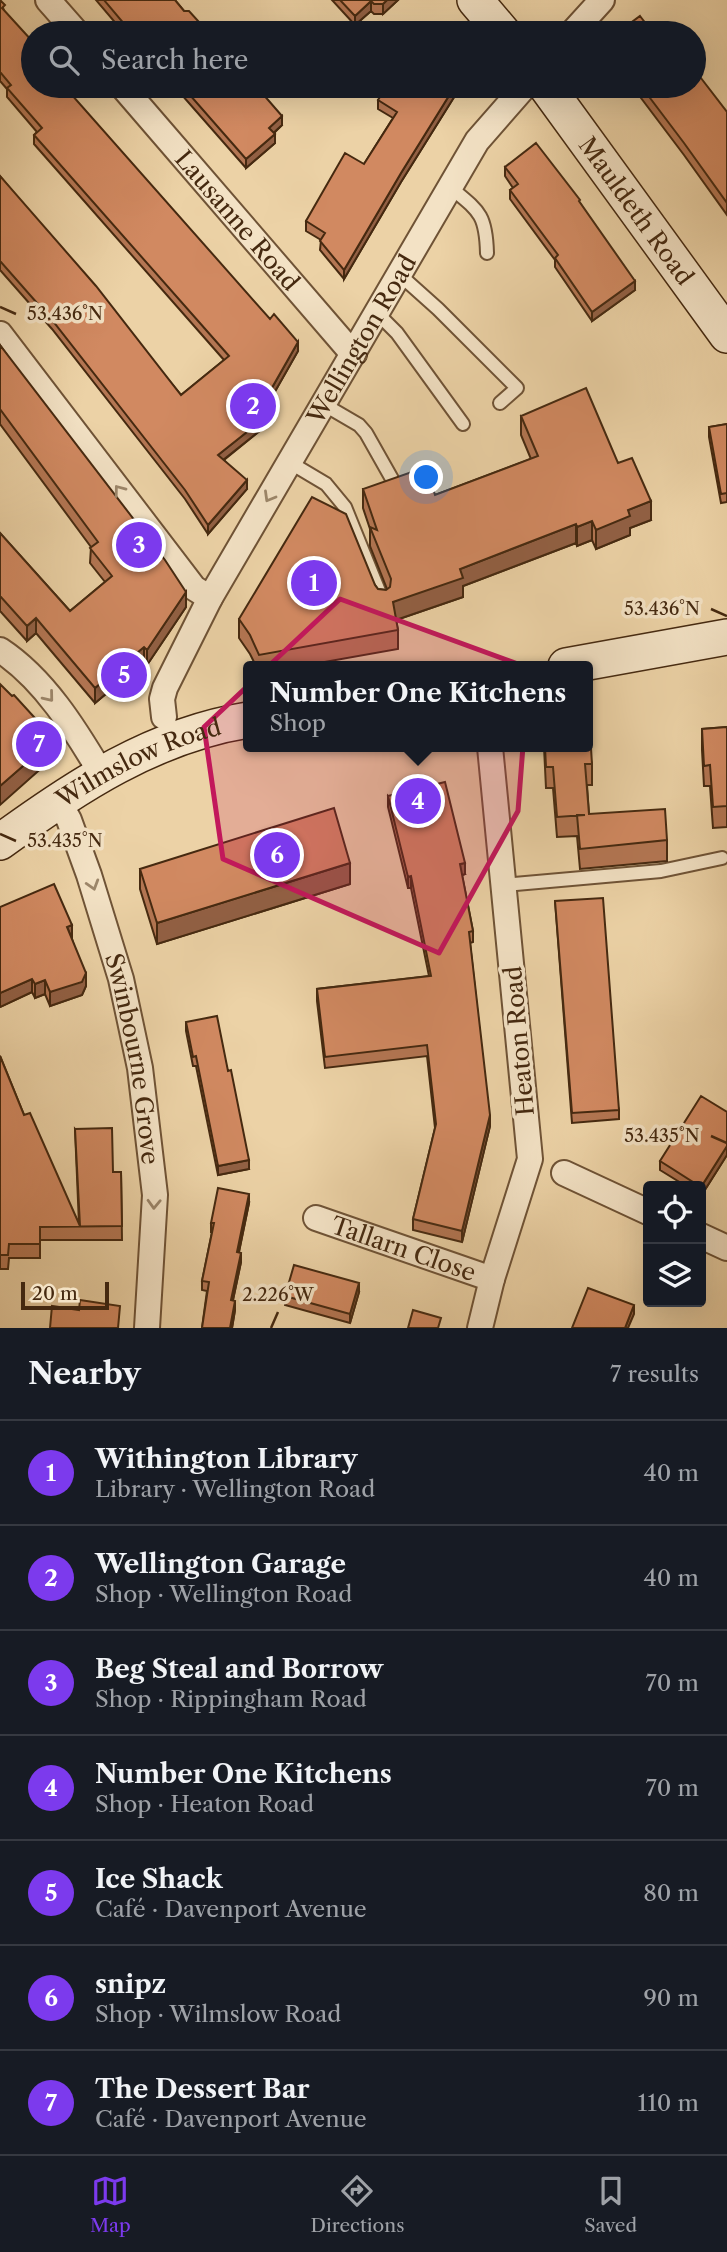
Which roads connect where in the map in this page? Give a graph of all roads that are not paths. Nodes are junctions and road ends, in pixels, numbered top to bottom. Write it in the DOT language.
graph roads {
  1 [pos="48,0"];
  2 [pos="475,0"];
  3 [pos="602,0"];
  4 [pos="66,21"];
  5 [pos="493,21"];
  6 [pos="583,21"];
  7 [pos="132,98"];
  8 [pos="515,98"];
  9 [pos="556,98"];
  10 [pos="450,187"];
  11 [pos="487,253"];
  12 [pos="400,275"];
  13 [pos="377,313"];
  14 [pos="727,333"];
  15 [pos="0,334"];
  16 [pos="353,354"];
  17 [pos="500,403"];
  18 [pos="323,404"];
  19 [pos="463,424"];
  20 [pos="289,462"];
  21 [pos="392,479"];
  22 [pos="210,598"];
  23 [pos="383,601"];
  24 [pos="727,637"];
  25 [pos="0,650"];
  26 [pos="593,661"];
  27 [pos="163,717"];
  28 [pos="243,721"];
  29 [pos="491,752"];
  30 [pos="102,773"];
  31 [pos="58,800"];
  32 [pos="0,842"];
  33 [pos="722,858"];
  34 [pos="504,885"];
  35 [pos="564,1173"];
  36 [pos="643,1210"];
  37 [pos="316,1217"];
  38 [pos="492,1279"];
  39 [pos="147,1328"];
  40 [pos="480,1328"];
  1 -- 4 [label="street"];
  2 -- 5 [label="main road"];
  3 -- 6 [label="street"];
  7 -- 16 [label="street, Lausanne Road"];
  8 -- 10 [label="street, Wellington Road"];
  9 -- 14 [label="main road, Mauldeth Road"];
  10 -- 11 [label="lane"];
  10 -- 12 [label="street, Wellington Road"];
  12 -- 13 [label="street, Wellington Road"];
  12 -- 17 [label="lane"];
  13 -- 16 [label="street, Wellington Road"];
  13 -- 19 [label="lane"];
  22 -- 15 [label="street, one-way"];
  16 -- 18 [label="street, Wellington Road"];
  18 -- 20 [label="street, Wellington Road"];
  18 -- 21 [label="lane"];
  20 -- 22 [label="street, Wellington Road, one-way"];
  20 -- 23 [label="lane"];
  22 -- 27 [label="street, Wellington Road"];
  24 -- 26 [label="main road"];
  25 -- 30 [label="street, one-way"];
  28 -- 30 [label="main road, Wilmslow Road"];
  29 -- 34 [label="street, Heaton Road"];
  30 -- 31 [label="main road, Wilmslow Road"];
  31 -- 32 [label="main road, Wilmslow Road"];
  31 -- 39 [label="street, Swinbourne Grove, one-way"];
  33 -- 34 [label="lane"];
  34 -- 38 [label="street, Heaton Road"];
  35 -- 36 [label="street"];
  37 -- 38 [label="street, Tallarn Close"];
  38 -- 40 [label="street, Heaton Road"];
}
